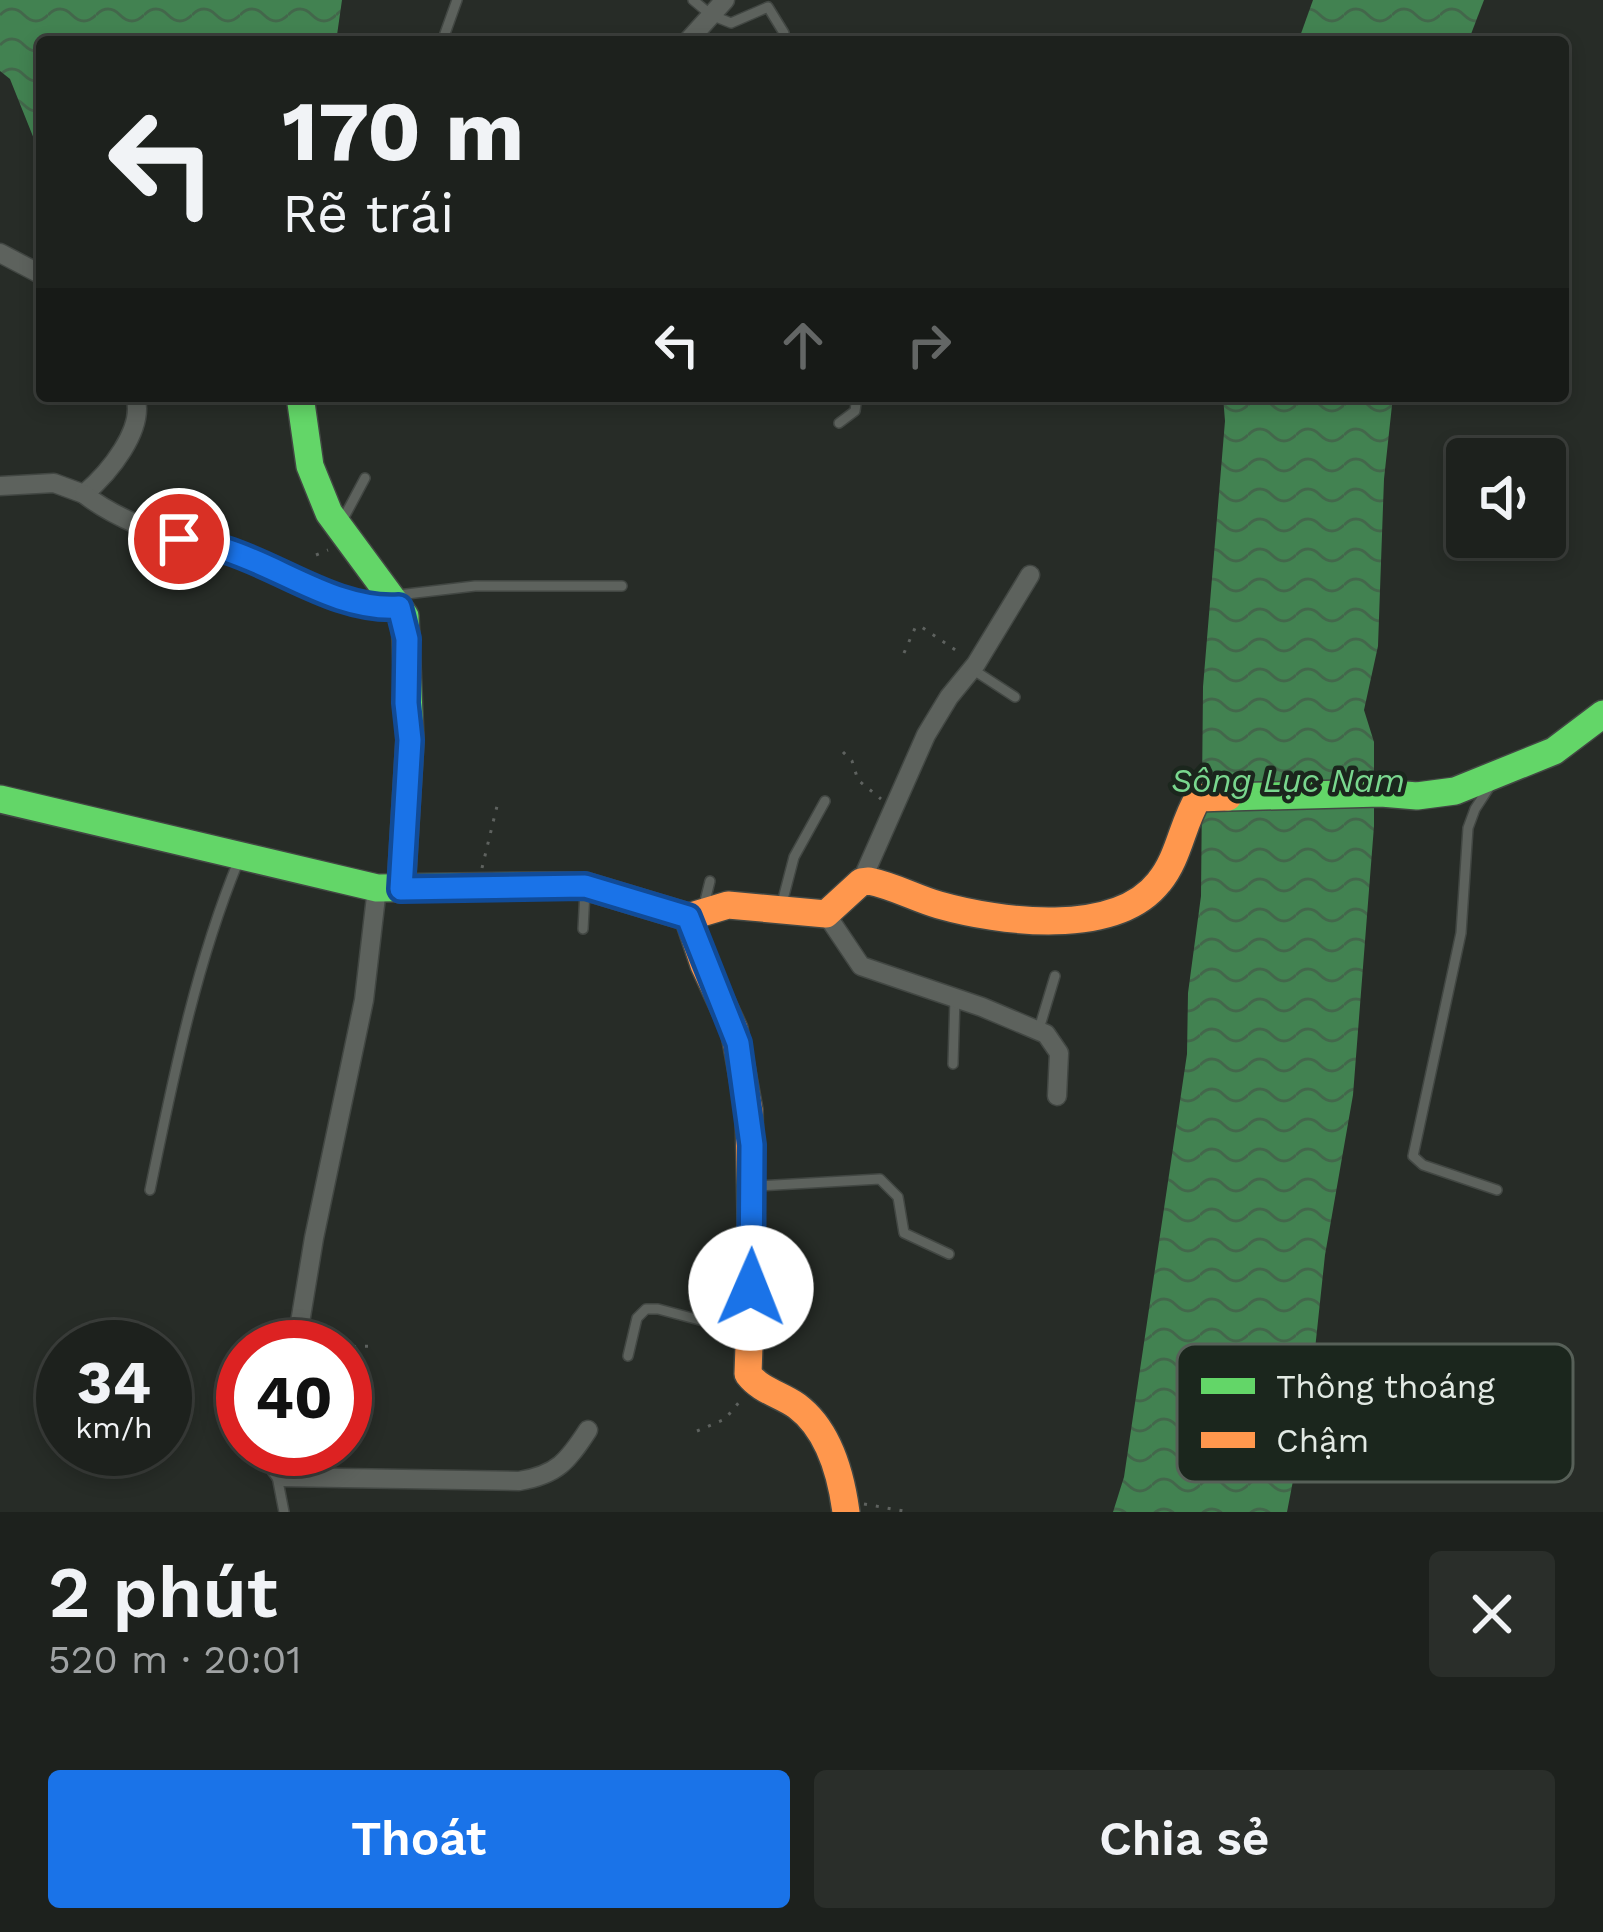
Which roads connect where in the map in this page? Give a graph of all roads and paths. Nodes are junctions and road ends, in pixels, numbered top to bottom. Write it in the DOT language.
graph roads {
  1 [pos="457,0"];
  2 [pos="693,0"];
  3 [pos="718,7"];
  4 [pos="784,32"];
  5 [pos="444,36"];
  6 [pos="692,36"];
  7 [pos="0,253"];
  8 [pos="36,272"];
  9 [pos="136,402"];
  10 [pos="301,402"];
  11 [pos="856,402"];
  12 [pos="839,422"];
  13 [pos="365,478"];
  14 [pos="0,486"];
  15 [pos="84,494"];
  16 [pos="338,527"];
  17 [pos="1030,575"];
  18 [pos="622,586"];
  19 [pos="396,601"];
  20 [pos="904,653"];
  21 [pos="974,667"];
  22 [pos="1015,697"];
  23 [pos="1603,714"];
  24 [pos="843,752"];
  25 [pos="1497,773"];
  26 [pos="0,799"];
  27 [pos="825,801"];
  28 [pos="498,802"];
  29 [pos="894,814"];
  30 [pos="240,857"];
  31 [pos="710,880"];
  32 [pos="861,882"];
  33 [pos="585,886"];
  34 [pos="478,887"];
  35 [pos="389,888"];
  36 [pos="781,908"];
  37 [pos="696,914"];
  38 [pos="826,914"];
  39 [pos="583,929"];
  40 [pos="1055,976"];
  41 [pos="955,998"];
  42 [pos="1039,1029"];
  43 [pos="953,1064"];
  44 [pos="1058,1096"];
  45 [pos="752,1185"];
  46 [pos="150,1190"];
  47 [pos="1497,1190"];
  48 [pos="949,1254"];
  49 [pos="300,1320"];
  50 [pos="750,1333"];
  51 [pos="628,1356"];
  52 [pos="754,1385"];
  53 [pos="588,1430"];
  54 [pos="697,1431"];
  55 [pos="277,1476"];
  56 [pos="308,1476"];
  57 [pos="845,1507"];
  58 [pos="284,1512"];
  59 [pos="910,1512"];
  1 -- 5 [label="lane"];
  2 -- 3 [label="lane"];
  3 -- 4 [label="lane"];
  3 -- 6 [label="street"];
  7 -- 8 [label="street"];
  9 -- 15 [label="street"];
  10 -- 16 [label="street"];
  11 -- 12 [label="lane"];
  13 -- 16 [label="lane"];
  14 -- 15 [label="street"];
  15 -- 19 [label="street"];
  16 -- 19 [label="street"];
  17 -- 21 [label="street"];
  18 -- 19 [label="lane"];
  19 -- 35 [label="street"];
  20 -- 21 [label="path"];
  21 -- 22 [label="lane"];
  21 -- 29 [label="street"];
  23 -- 25 [label="street"];
  24 -- 29 [label="path"];
  25 -- 32 [label="street"];
  25 -- 47 [label="lane"];
  26 -- 30 [label="street"];
  27 -- 36 [label="lane"];
  28 -- 34 [label="path"];
  29 -- 32 [label="street"];
  30 -- 35 [label="street"];
  30 -- 46 [label="lane"];
  31 -- 37 [label="lane"];
  32 -- 38 [label="street"];
  33 -- 34 [label="street"];
  33 -- 37 [label="street"];
  33 -- 39 [label="lane"];
  34 -- 35 [label="street"];
  35 -- 49 [label="street"];
  36 -- 37 [label="street"];
  36 -- 38 [label="street"];
  37 -- 45 [label="street"];
  38 -- 41 [label="street"];
  40 -- 42 [label="lane"];
  41 -- 42 [label="street"];
  41 -- 43 [label="lane"];
  42 -- 44 [label="street"];
  45 -- 48 [label="lane"];
  45 -- 50 [label="street"];
  50 -- 51 [label="lane"];
  50 -- 52 [label="street"];
  52 -- 54 [label="path"];
  52 -- 57 [label="street"];
  53 -- 56 [label="street"];
  55 -- 58 [label="lane"];
  57 -- 59 [label="path"];
}
